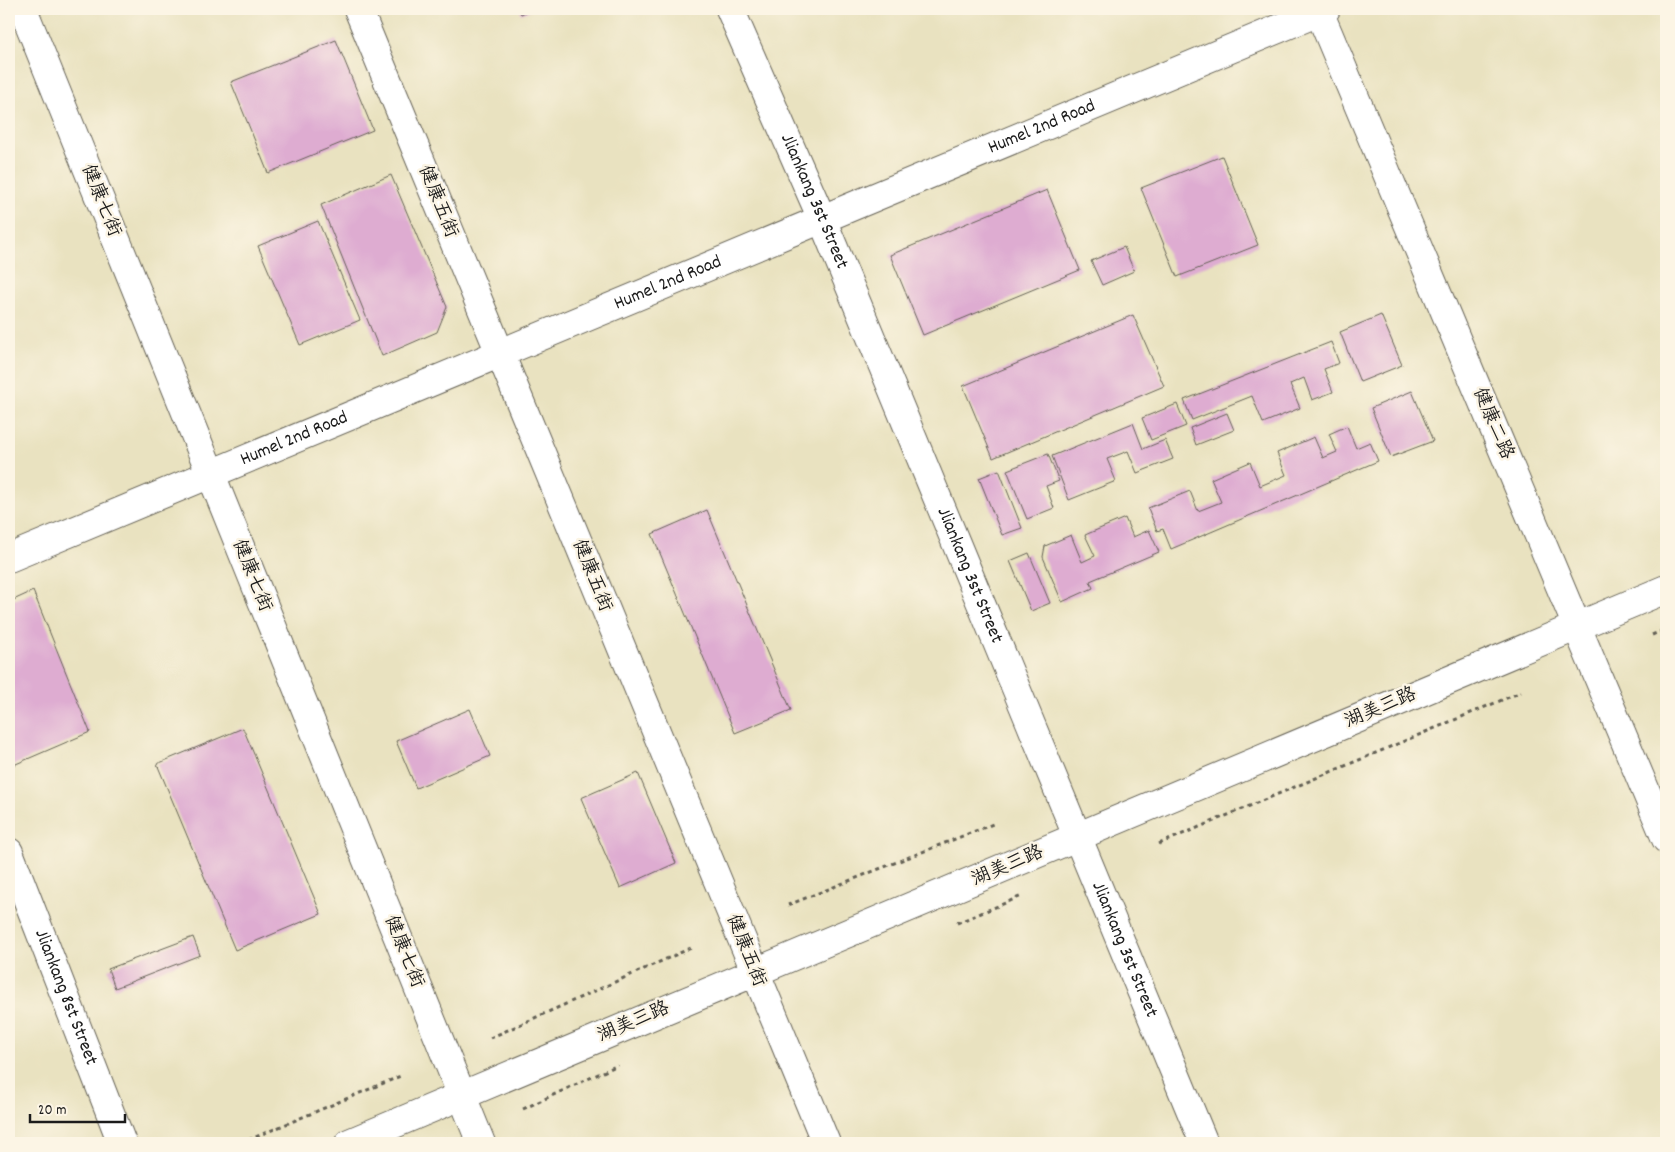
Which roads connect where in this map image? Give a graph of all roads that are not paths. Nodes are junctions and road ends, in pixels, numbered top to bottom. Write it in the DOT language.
graph roads {
  1 [pos="23,9"];
  2 [pos="358,9"];
  3 [pos="730,9"];
  4 [pos="1322,10"];
  5 [pos="822,219"];
  6 [pos="500,353"];
  7 [pos="209,474"];
  8 [pos="9,558"];
  9 [pos="1666,589"];
  10 [pos="1577,627"];
  11 [pos="1077,837"];
  12 [pos="1666,839"];
  13 [pos="9,852"];
  14 [pos="754,973"];
  15 [pos="462,1095"];
  16 [pos="122,1143"];
  17 [pos="349,1143"];
  18 [pos="481,1143"];
  19 [pos="826,1143"];
  20 [pos="1204,1143"];
  1 -- 7 [label="street, 健康七街"];
  2 -- 6 [label="street, 健康五街"];
  3 -- 5 [label="street, Jliankang 3st Street"];
  4 -- 5 [label="street, Humel 2nd Road"];
  4 -- 10 [label="street, 健康二路"];
  5 -- 6 [label="street, Humel 2nd Road"];
  5 -- 11 [label="street, Jliankang 3st Street"];
  6 -- 7 [label="street, Humel 2nd Road"];
  6 -- 14 [label="street, 健康五街"];
  7 -- 8 [label="street, Humel 2nd Road"];
  7 -- 15 [label="street, 健康七街"];
  9 -- 10 [label="street, 湖美三路"];
  10 -- 11 [label="street, 湖美三路"];
  10 -- 12 [label="street, 健康二路"];
  11 -- 14 [label="street, 湖美三路"];
  11 -- 20 [label="street, Jliankang 3st Street"];
  13 -- 16 [label="street, Jliankang 8st Street"];
  14 -- 15 [label="street, 湖美三路"];
  14 -- 19 [label="street, 健康五街"];
  15 -- 17 [label="street, 湖美三路"];
  15 -- 18 [label="street, 健康七街"];
}
